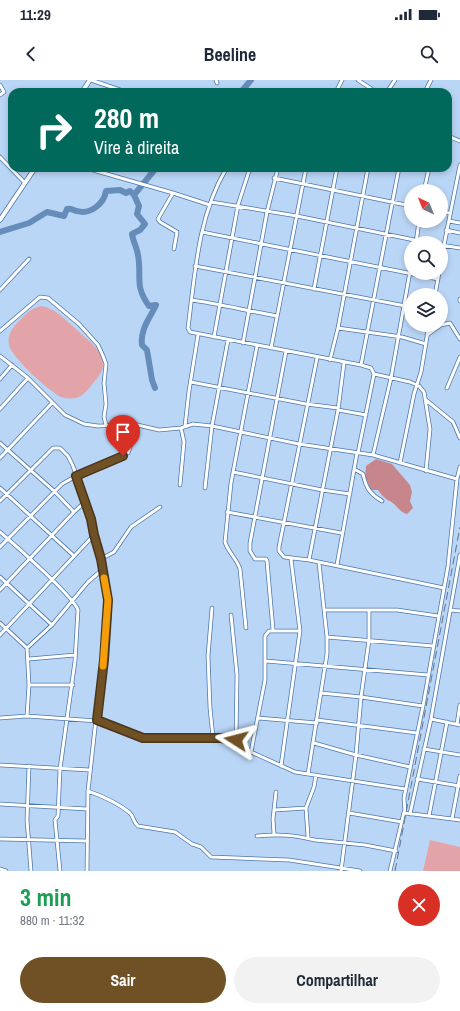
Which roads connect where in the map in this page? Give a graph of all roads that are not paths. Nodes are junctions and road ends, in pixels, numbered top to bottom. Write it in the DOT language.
graph roads {
  1 [pos="91,80"];
  2 [pos="358,80"];
  3 [pos="0,84"];
  4 [pos="114,88"];
  5 [pos="370,88"];
  6 [pos="0,95"];
  7 [pos="0,157"];
  8 [pos="8,165"];
  9 [pos="460,165"];
  10 [pos="14,172"];
  11 [pos="32,172"];
  12 [pos="106,172"];
  13 [pos="224,172"];
  14 [pos="249,172"];
  15 [pos="276,172"];
  16 [pos="305,172"];
  17 [pos="336,172"];
  18 [pos="367,172"];
  19 [pos="398,172"];
  20 [pos="428,172"];
  21 [pos="274,178"];
  22 [pos="25,183"];
  23 [pos="303,184"];
  24 [pos="426,184"];
  25 [pos="334,189"];
  26 [pos="173,193"];
  27 [pos="362,196"];
  28 [pos="392,202"];
  29 [pos="210,204"];
  30 [pos="238,205"];
  31 [pos="404,205"];
  32 [pos="267,212"];
  33 [pos="450,213"];
  34 [pos="297,216"];
  35 [pos="0,220"];
  36 [pos="448,221"];
  37 [pos="328,222"];
  38 [pos="460,223"];
  39 [pos="356,229"];
  40 [pos="446,230"];
  41 [pos="202,232"];
  42 [pos="460,233"];
  43 [pos="386,234"];
  44 [pos="444,236"];
  45 [pos="232,239"];
  46 [pos="404,239"];
  47 [pos="261,245"];
  48 [pos="448,246"];
  49 [pos="460,248"];
  50 [pos="174,249"];
  51 [pos="291,250"];
  52 [pos="321,256"];
  53 [pos="29,259"];
  54 [pos="350,262"];
  55 [pos="196,266"];
  56 [pos="380,268"];
  57 [pos="225,272"];
  58 [pos="404,273"];
  59 [pos="255,277"];
  60 [pos="408,280"];
  61 [pos="438,280"];
  62 [pos="284,282"];
  63 [pos="436,288"];
  64 [pos="314,289"];
  65 [pos="0,290"];
  66 [pos="344,295"];
  67 [pos="192,300"];
  68 [pos="373,300"];
  69 [pos="219,303"];
  70 [pos="403,306"];
  71 [pos="249,311"];
  72 [pos="277,316"];
  73 [pos="448,323"];
  74 [pos="338,328"];
  75 [pos="0,331"];
  76 [pos="428,332"];
  77 [pos="431,332"];
  78 [pos="367,333"];
  79 [pos="198,335"];
  80 [pos="427,335"];
  81 [pos="214,337"];
  82 [pos="397,337"];
  83 [pos="460,339"];
  84 [pos="228,340"];
  85 [pos="243,343"];
  86 [pos="426,344"];
  87 [pos="256,346"];
  88 [pos="271,348"];
  89 [pos="286,351"];
  90 [pos="0,356"];
  91 [pos="460,357"];
  92 [pos="317,358"];
  93 [pos="330,360"];
  94 [pos="344,363"];
  95 [pos="12,365"];
  96 [pos="361,365"];
  97 [pos="374,374"];
  98 [pos="28,378"];
  99 [pos="391,378"];
  100 [pos="0,379"];
  101 [pos="191,382"];
  102 [pos="417,385"];
  103 [pos="218,388"];
  104 [pos="447,388"];
  105 [pos="248,393"];
  106 [pos="278,398"];
  107 [pos="426,399"];
  108 [pos="52,403"];
  109 [pos="306,404"];
  110 [pos="0,409"];
  111 [pos="338,409"];
  112 [pos="366,415"];
  113 [pos="106,425"];
  114 [pos="138,425"];
  115 [pos="185,426"];
  116 [pos="212,426"];
  117 [pos="181,428"];
  118 [pos="240,433"];
  119 [pos="270,438"];
  120 [pos="460,438"];
  121 [pos="0,443"];
  122 [pos="299,444"];
  123 [pos="330,449"];
  124 [pos="8,450"];
  125 [pos="358,453"];
  126 [pos="373,455"];
  127 [pos="0,458"];
  128 [pos="400,463"];
  129 [pos="460,467"];
  130 [pos="354,469"];
  131 [pos="30,470"];
  132 [pos="426,471"];
  133 [pos="233,472"];
  134 [pos="76,476"];
  135 [pos="262,478"];
  136 [pos="457,479"];
  137 [pos="291,484"];
  138 [pos="180,485"];
  139 [pos="0,488"];
  140 [pos="205,488"];
  141 [pos="322,490"];
  142 [pos="54,491"];
  143 [pos="7,494"];
  144 [pos="350,494"];
  145 [pos="0,501"];
  146 [pos="86,501"];
  147 [pos="382,501"];
  148 [pos="160,507"];
  149 [pos="74,512"];
  150 [pos="227,512"];
  151 [pos="31,515"];
  152 [pos="254,517"];
  153 [pos="285,522"];
  154 [pos="314,528"];
  155 [pos="0,532"];
  156 [pos="341,533"];
  157 [pos="51,535"];
  158 [pos="94,535"];
  159 [pos="7,539"];
  160 [pos="0,547"];
  161 [pos="74,555"];
  162 [pos="460,555"];
  163 [pos="28,559"];
  164 [pos="101,559"];
  165 [pos="291,559"];
  166 [pos="309,560"];
  167 [pos="319,563"];
  168 [pos="337,565"];
  169 [pos="103,569"];
  170 [pos="0,577"];
  171 [pos="52,580"];
  172 [pos="6,583"];
  173 [pos="444,588"];
  174 [pos="0,590"];
  175 [pos="73,602"];
  176 [pos="28,604"];
  177 [pos="212,608"];
  178 [pos="325,610"];
  179 [pos="450,610"];
  180 [pos="369,611"];
  181 [pos="460,611"];
  182 [pos="231,615"];
  183 [pos="438,616"];
  184 [pos="0,623"];
  185 [pos="52,625"];
  186 [pos="7,628"];
  187 [pos="246,628"];
  188 [pos="273,630"];
  189 [pos="300,631"];
  190 [pos="0,635"];
  191 [pos="327,637"];
  192 [pos="369,640"];
  193 [pos="433,646"];
  194 [pos="27,648"];
  195 [pos="75,655"];
  196 [pos="29,659"];
  197 [pos="266,661"];
  198 [pos="296,663"];
  199 [pos="326,666"];
  200 [pos="365,669"];
  201 [pos="428,675"];
  202 [pos="29,685"];
  203 [pos="73,685"];
  204 [pos="321,693"];
  205 [pos="361,697"];
  206 [pos="460,705"];
  207 [pos="423,706"];
  208 [pos="27,716"];
  209 [pos="0,718"];
  210 [pos="68,718"];
  211 [pos="258,718"];
  212 [pos="431,718"];
  213 [pos="97,720"];
  214 [pos="288,721"];
  215 [pos="317,721"];
  216 [pos="448,722"];
  217 [pos="458,724"];
  218 [pos="360,726"];
  219 [pos="417,733"];
  220 [pos="213,738"];
  221 [pos="236,740"];
  222 [pos="314,743"];
  223 [pos="424,749"];
  224 [pos="251,752"];
  225 [pos="441,752"];
  226 [pos="356,755"];
  227 [pos="460,755"];
  228 [pos="0,765"];
  229 [pos="30,766"];
  230 [pos="281,766"];
  231 [pos="410,766"];
  232 [pos="60,769"];
  233 [pos="90,770"];
  234 [pos="308,774"];
  235 [pos="316,775"];
  236 [pos="460,776"];
  237 [pos="417,779"];
  238 [pos="352,782"];
  239 [pos="435,783"];
  240 [pos="459,786"];
  241 [pos="406,789"];
  242 [pos="88,791"];
  243 [pos="276,792"];
  244 [pos="0,804"];
  245 [pos="28,806"];
  246 [pos="58,807"];
  247 [pos="306,808"];
  248 [pos="87,809"];
  249 [pos="275,810"];
  250 [pos="404,812"];
  251 [pos="349,814"];
  252 [pos="410,814"];
  253 [pos="429,816"];
  254 [pos="452,819"];
  255 [pos="460,820"];
  256 [pos="402,822"];
  257 [pos="274,834"];
  258 [pos="257,836"];
  259 [pos="308,837"];
  260 [pos="0,839"];
  261 [pos="28,839"];
  262 [pos="56,840"];
  263 [pos="86,841"];
  264 [pos="346,843"];
  265 [pos="396,851"];
  266 [pos="0,868"];
  267 [pos="341,869"];
  268 [pos="5,871"];
  269 [pos="31,871"];
  270 [pos="60,871"];
  271 [pos="87,871"];
  272 [pos="360,871"];
  273 [pos="390,871"];
  1 -- 4 [label="street"];
  2 -- 5 [label="street"];
  3 -- 6 [label="street"];
  7 -- 8 [label="street"];
  9 -- 33 [label="street"];
  10 -- 22 [label="street"];
  11 -- 22 [label="street"];
  12 -- 26 [label="street"];
  13 -- 29 [label="street"];
  14 -- 30 [label="street"];
  15 -- 21 [label="street"];
  16 -- 23 [label="street"];
  17 -- 25 [label="street"];
  18 -- 27 [label="street"];
  19 -- 28 [label="street"];
  20 -- 24 [label="street"];
  21 -- 23 [label="street"];
  21 -- 32 [label="street"];
  22 -- 35 [label="street"];
  23 -- 25 [label="street"];
  23 -- 34 [label="street"];
  25 -- 27 [label="street"];
  25 -- 37 [label="street"];
  26 -- 29 [label="street"];
  26 -- 50 [label="street"];
  27 -- 28 [label="street"];
  27 -- 39 [label="street"];
  28 -- 31 [label="street"];
  28 -- 43 [label="street"];
  29 -- 30 [label="street"];
  29 -- 41 [label="street"];
  30 -- 32 [label="street"];
  30 -- 45 [label="street"];
  32 -- 34 [label="street"];
  32 -- 47 [label="street"];
  33 -- 36 [label="street"];
  34 -- 37 [label="street"];
  34 -- 51 [label="street"];
  36 -- 38 [label="street"];
  37 -- 39 [label="street"];
  37 -- 52 [label="street"];
  39 -- 43 [label="street"];
  39 -- 54 [label="street"];
  40 -- 42 [label="street"];
  40 -- 44 [label="street"];
  41 -- 45 [label="street"];
  41 -- 55 [label="street"];
  43 -- 46 [label="street"];
  43 -- 56 [label="street"];
  45 -- 47 [label="street"];
  45 -- 57 [label="street"];
  47 -- 51 [label="street"];
  47 -- 59 [label="street"];
  48 -- 49 [label="street"];
  51 -- 52 [label="street"];
  51 -- 62 [label="street"];
  52 -- 54 [label="street"];
  52 -- 64 [label="street"];
  53 -- 65 [label="street"];
  54 -- 56 [label="street"];
  54 -- 66 [label="street"];
  55 -- 57 [label="street"];
  55 -- 67 [label="street"];
  56 -- 58 [label="street"];
  56 -- 68 [label="street"];
  57 -- 59 [label="street"];
  57 -- 69 [label="street"];
  59 -- 62 [label="street"];
  59 -- 71 [label="street"];
  60 -- 70 [label="street"];
  61 -- 63 [label="street"];
  62 -- 64 [label="street"];
  62 -- 72 [label="street"];
  64 -- 66 [label="street"];
  66 -- 68 [label="street"];
  66 -- 74 [label="street"];
  67 -- 69 [label="street"];
  67 -- 79 [label="street"];
  68 -- 70 [label="street"];
  68 -- 78 [label="street"];
  69 -- 71 [label="street"];
  69 -- 81 [label="street"];
  70 -- 82 [label="street"];
  71 -- 72 [label="street"];
  71 -- 85 [label="street"];
  72 -- 88 [label="street"];
  73 -- 83 [label="street"];
  74 -- 78 [label="street"];
  74 -- 93 [label="street"];
  75 -- 113 [label="street"];
  76 -- 80 [label="street"];
  77 -- 80 [label="street"];
  78 -- 82 [label="street"];
  78 -- 96 [label="street"];
  79 -- 81 [label="street"];
  79 -- 101 [label="street"];
  80 -- 86 [label="street"];
  81 -- 84 [label="street"];
  82 -- 86 [label="street"];
  82 -- 99 [label="street"];
  84 -- 85 [label="street"];
  84 -- 103 [label="street"];
  85 -- 87 [label="street"];
  86 -- 102 [label="street"];
  87 -- 88 [label="street"];
  87 -- 105 [label="street"];
  88 -- 89 [label="street"];
  89 -- 92 [label="street"];
  89 -- 106 [label="street"];
  90 -- 95 [label="street"];
  91 -- 104 [label="street"];
  92 -- 93 [label="street"];
  92 -- 109 [label="street"];
  93 -- 94 [label="street"];
  94 -- 96 [label="street"];
  94 -- 111 [label="street"];
  95 -- 98 [label="street"];
  95 -- 100 [label="street"];
  96 -- 97 [label="street"];
  97 -- 99 [label="street"];
  97 -- 112 [label="street"];
  98 -- 108 [label="street"];
  98 -- 110 [label="street"];
  99 -- 102 [label="street"];
  99 -- 126 [label="street"];
  101 -- 103 [label="street"];
  101 -- 115 [label="street"];
  102 -- 107 [label="street"];
  102 -- 128 [label="street"];
  103 -- 105 [label="street"];
  103 -- 116 [label="street"];
  105 -- 106 [label="street"];
  105 -- 118 [label="street"];
  106 -- 109 [label="street"];
  106 -- 119 [label="street"];
  107 -- 120 [label="street"];
  107 -- 132 [label="street"];
  108 -- 113 [label="street"];
  108 -- 124 [label="street"];
  109 -- 111 [label="street"];
  109 -- 122 [label="street"];
  111 -- 112 [label="street"];
  111 -- 123 [label="street"];
  112 -- 125 [label="street"];
  113 -- 114 [label="street"];
  114 -- 117 [label="street"];
  114 -- 134 [label="street"];
  115 -- 116 [label="street"];
  115 -- 117 [label="street"];
  116 -- 118 [label="street"];
  116 -- 140 [label="street"];
  117 -- 138 [label="street"];
  118 -- 119 [label="street"];
  118 -- 133 [label="street"];
  119 -- 122 [label="street"];
  119 -- 135 [label="street"];
  121 -- 124 [label="street"];
  122 -- 123 [label="street"];
  122 -- 137 [label="street"];
  123 -- 125 [label="street"];
  123 -- 141 [label="street"];
  124 -- 127 [label="street"];
  124 -- 131 [label="street"];
  125 -- 126 [label="street"];
  125 -- 130 [label="street"];
  126 -- 128 [label="street"];
  128 -- 132 [label="street"];
  129 -- 136 [label="street"];
  130 -- 144 [label="street"];
  130 -- 147 [label="street"];
  131 -- 134 [label="street"];
  131 -- 142 [label="street"];
  131 -- 143 [label="street"];
  132 -- 136 [label="street"];
  133 -- 135 [label="street"];
  133 -- 150 [label="street"];
  134 -- 142 [label="street"];
  134 -- 146 [label="street"];
  135 -- 137 [label="street"];
  135 -- 152 [label="street"];
  136 -- 173 [label="street"];
  137 -- 141 [label="street"];
  137 -- 153 [label="street"];
  139 -- 143 [label="street"];
  141 -- 144 [label="street"];
  141 -- 154 [label="street"];
  142 -- 149 [label="street"];
  142 -- 151 [label="street"];
  143 -- 145 [label="street"];
  143 -- 151 [label="street"];
  144 -- 156 [label="street"];
  146 -- 149 [label="street"];
  146 -- 158 [label="street"];
  148 -- 164 [label="street"];
  149 -- 157 [label="street"];
  150 -- 152 [label="street"];
  150 -- 187 [label="street"];
  151 -- 157 [label="street"];
  151 -- 159 [label="street"];
  152 -- 153 [label="street"];
  152 -- 188 [label="street"];
  153 -- 154 [label="street"];
  153 -- 165 [label="street"];
  154 -- 156 [label="street"];
  154 -- 166 [label="street"];
  155 -- 159 [label="street"];
  156 -- 168 [label="street"];
  157 -- 161 [label="street"];
  157 -- 163 [label="street"];
  158 -- 161 [label="street"];
  158 -- 164 [label="street"];
  159 -- 160 [label="street"];
  159 -- 163 [label="street"];
  161 -- 171 [label="street"];
  162 -- 179 [label="street"];
  163 -- 171 [label="street"];
  163 -- 172 [label="street"];
  164 -- 169 [label="street"];
  165 -- 166 [label="street"];
  165 -- 189 [label="street"];
  166 -- 167 [label="street"];
  167 -- 168 [label="street"];
  167 -- 178 [label="street"];
  168 -- 173 [label="street"];
  169 -- 175 [label="street"];
  169 -- 213 [label="street"];
  170 -- 172 [label="street"];
  171 -- 175 [label="street"];
  171 -- 176 [label="street"];
  172 -- 174 [label="street"];
  172 -- 176 [label="street"];
  173 -- 183 [label="street"];
  175 -- 185 [label="street"];
  175 -- 195 [label="street"];
  176 -- 185 [label="street"];
  176 -- 186 [label="street"];
  177 -- 220 [label="street"];
  178 -- 180 [label="street"];
  178 -- 191 [label="street"];
  179 -- 181 [label="street"];
  179 -- 212 [label="street"];
  180 -- 183 [label="street"];
  180 -- 192 [label="street"];
  182 -- 221 [label="street"];
  183 -- 193 [label="street"];
  184 -- 186 [label="street"];
  185 -- 194 [label="street"];
  186 -- 190 [label="street"];
  186 -- 194 [label="street"];
  188 -- 189 [label="street"];
  188 -- 197 [label="street"];
  189 -- 198 [label="street"];
  191 -- 192 [label="street"];
  191 -- 199 [label="street"];
  192 -- 193 [label="street"];
  192 -- 200 [label="street"];
  193 -- 201 [label="street"];
  194 -- 196 [label="street"];
  195 -- 196 [label="street"];
  195 -- 203 [label="street"];
  196 -- 202 [label="street"];
  197 -- 198 [label="street"];
  197 -- 211 [label="street"];
  198 -- 199 [label="street"];
  198 -- 214 [label="street"];
  199 -- 200 [label="street"];
  199 -- 204 [label="street"];
  200 -- 201 [label="street"];
  200 -- 205 [label="street"];
  201 -- 207 [label="street"];
  202 -- 203 [label="street"];
  202 -- 208 [label="street"];
  203 -- 210 [label="street"];
  204 -- 205 [label="street"];
  204 -- 215 [label="street"];
  205 -- 207 [label="street"];
  205 -- 218 [label="street"];
  206 -- 217 [label="street"];
  207 -- 219 [label="street"];
  208 -- 209 [label="street"];
  208 -- 210 [label="street"];
  210 -- 213 [label="street"];
  210 -- 232 [label="street"];
  211 -- 214 [label="street"];
  211 -- 224 [label="street"];
  212 -- 216 [label="street"];
  212 -- 223 [label="street"];
  213 -- 220 [label="street"];
  213 -- 233 [label="street"];
  214 -- 215 [label="street"];
  214 -- 230 [label="street"];
  215 -- 218 [label="street"];
  215 -- 222 [label="street"];
  216 -- 217 [label="street"];
  216 -- 225 [label="street"];
  218 -- 219 [label="street"];
  218 -- 226 [label="street"];
  219 -- 231 [label="street"];
  220 -- 221 [label="street"];
  221 -- 224 [label="street"];
  222 -- 226 [label="street"];
  222 -- 234 [label="street"];
  223 -- 225 [label="street"];
  223 -- 237 [label="street"];
  224 -- 230 [label="street"];
  225 -- 227 [label="street"];
  225 -- 239 [label="street"];
  226 -- 231 [label="street"];
  226 -- 238 [label="street"];
  228 -- 229 [label="street"];
  229 -- 232 [label="street"];
  229 -- 245 [label="street"];
  230 -- 234 [label="street"];
  231 -- 241 [label="street"];
  232 -- 233 [label="street"];
  232 -- 246 [label="street"];
  233 -- 242 [label="street"];
  234 -- 235 [label="street"];
  235 -- 238 [label="street"];
  235 -- 247 [label="street"];
  236 -- 240 [label="street"];
  237 -- 239 [label="street"];
  237 -- 252 [label="street"];
  238 -- 241 [label="street"];
  238 -- 251 [label="street"];
  239 -- 240 [label="street"];
  239 -- 253 [label="street"];
  240 -- 254 [label="street"];
  241 -- 250 [label="street"];
  242 -- 248 [label="street"];
  242 -- 267 [label="street"];
  243 -- 249 [label="street"];
  244 -- 245 [label="street"];
  245 -- 246 [label="street"];
  245 -- 261 [label="street"];
  246 -- 248 [label="street"];
  246 -- 262 [label="street"];
  247 -- 249 [label="street"];
  247 -- 259 [label="street"];
  248 -- 263 [label="street"];
  249 -- 257 [label="street"];
  250 -- 252 [label="street"];
  250 -- 256 [label="street"];
  251 -- 256 [label="street"];
  251 -- 264 [label="street"];
  252 -- 253 [label="street"];
  253 -- 254 [label="street"];
  254 -- 255 [label="street"];
  256 -- 265 [label="street"];
  257 -- 258 [label="street"];
  257 -- 259 [label="street"];
  259 -- 264 [label="street"];
  260 -- 261 [label="street"];
  261 -- 262 [label="street"];
  261 -- 269 [label="street"];
  262 -- 263 [label="street"];
  262 -- 270 [label="street"];
  263 -- 271 [label="street"];
  264 -- 265 [label="street"];
  264 -- 267 [label="street"];
  265 -- 273 [label="street"];
  266 -- 268 [label="street"];
  267 -- 272 [label="street"];
}
